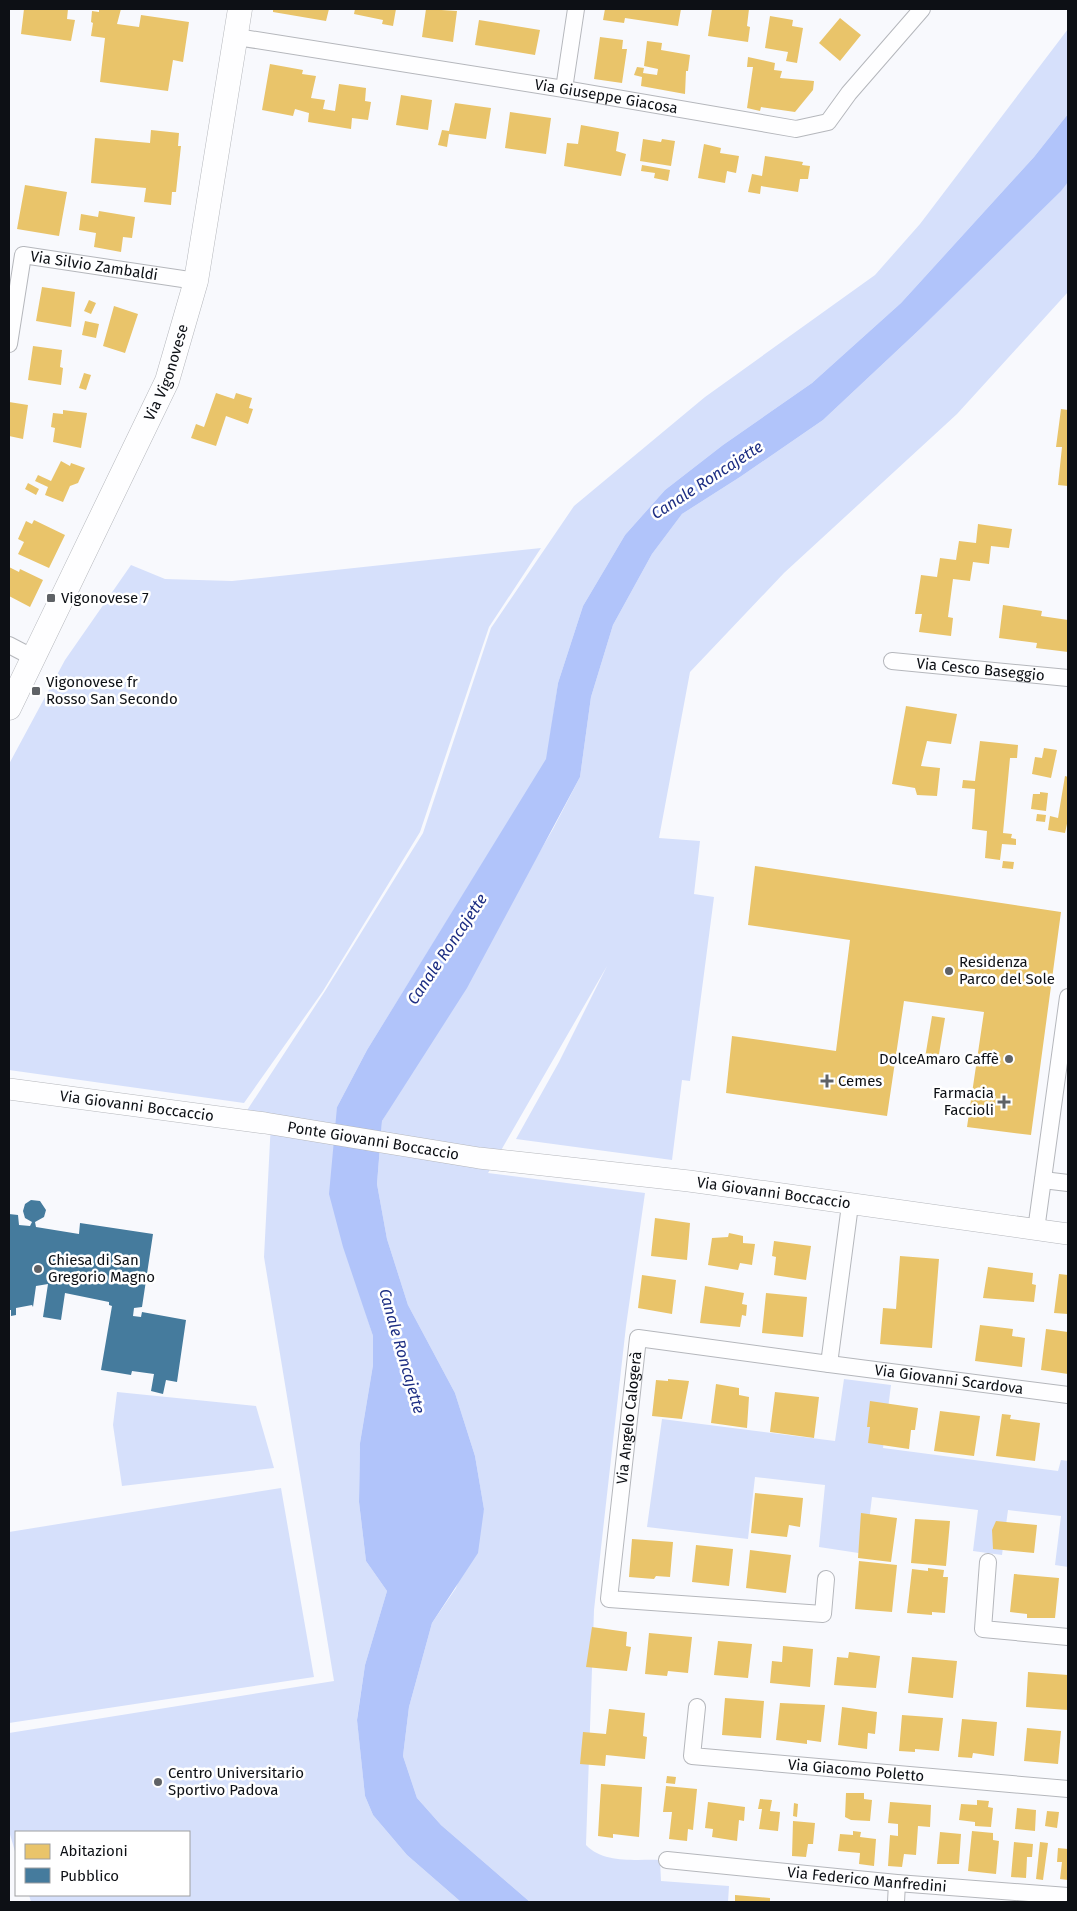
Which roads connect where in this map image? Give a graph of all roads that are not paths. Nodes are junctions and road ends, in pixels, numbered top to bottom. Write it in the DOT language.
graph roads {
  1 [pos="240,9"];
  2 [pos="576,9"];
  3 [pos="922,9"];
  4 [pos="237,37"];
  5 [pos="564,89"];
  6 [pos="196,281"];
  7 [pos="9,344"];
  8 [pos="9,645"];
  9 [pos="32,658"];
  10 [pos="892,661"];
  11 [pos="1068,678"];
  12 [pos="9,708"];
  13 [pos="1068,997"];
  14 [pos="9,1089"];
  15 [pos="274,1125"];
  16 [pos="479,1158"];
  17 [pos="1043,1180"];
  18 [pos="1068,1183"];
  19 [pos="850,1205"];
  20 [pos="1036,1230"];
  21 [pos="1068,1234"];
  22 [pos="829,1364"];
  23 [pos="1068,1395"];
  24 [pos="988,1562"];
  25 [pos="826,1579"];
  26 [pos="1068,1637"];
  27 [pos="697,1707"];
  28 [pos="1068,1790"];
  29 [pos="667,1860"];
  30 [pos="897,1883"];
  31 [pos="1068,1896"];
  32 [pos="896,1902"];
  1 -- 4 [label="main road, Via Vigonovese"];
  2 -- 5 [label="street"];
  3 -- 5 [label="street, Via Giuseppe Giacosa"];
  4 -- 5 [label="street, Via Giuseppe Giacosa"];
  4 -- 6 [label="main road, Via Vigonovese"];
  6 -- 7 [label="street, Via Silvio Zambaldi"];
  6 -- 9 [label="main road, Via Vigonovese"];
  8 -- 9 [label="street"];
  9 -- 12 [label="main road, Via Vigonovese"];
  10 -- 11 [label="street, Via Cesco Baseggio"];
  13 -- 17 [label="street"];
  14 -- 15 [label="street, Via Giovanni Boccaccio"];
  15 -- 16 [label="street, Ponte Giovanni Boccaccio"];
  16 -- 19 [label="street, Via Giovanni Boccaccio"];
  17 -- 18 [label="street"];
  17 -- 20 [label="street"];
  19 -- 20 [label="street, Via Giovanni Boccaccio"];
  19 -- 22 [label="street"];
  20 -- 21 [label="street, Via Giovanni Boccaccio"];
  22 -- 23 [label="street, Via Giovanni Scardova"];
  22 -- 25 [label="street, Via Angelo Calogerà"];
  24 -- 26 [label="street"];
  27 -- 28 [label="street, Via Giacomo Poletto"];
  29 -- 30 [label="street, Via Federico Manfredini"];
  30 -- 31 [label="street, Via Federico Manfredini"];
  30 -- 32 [label="street"];
}
